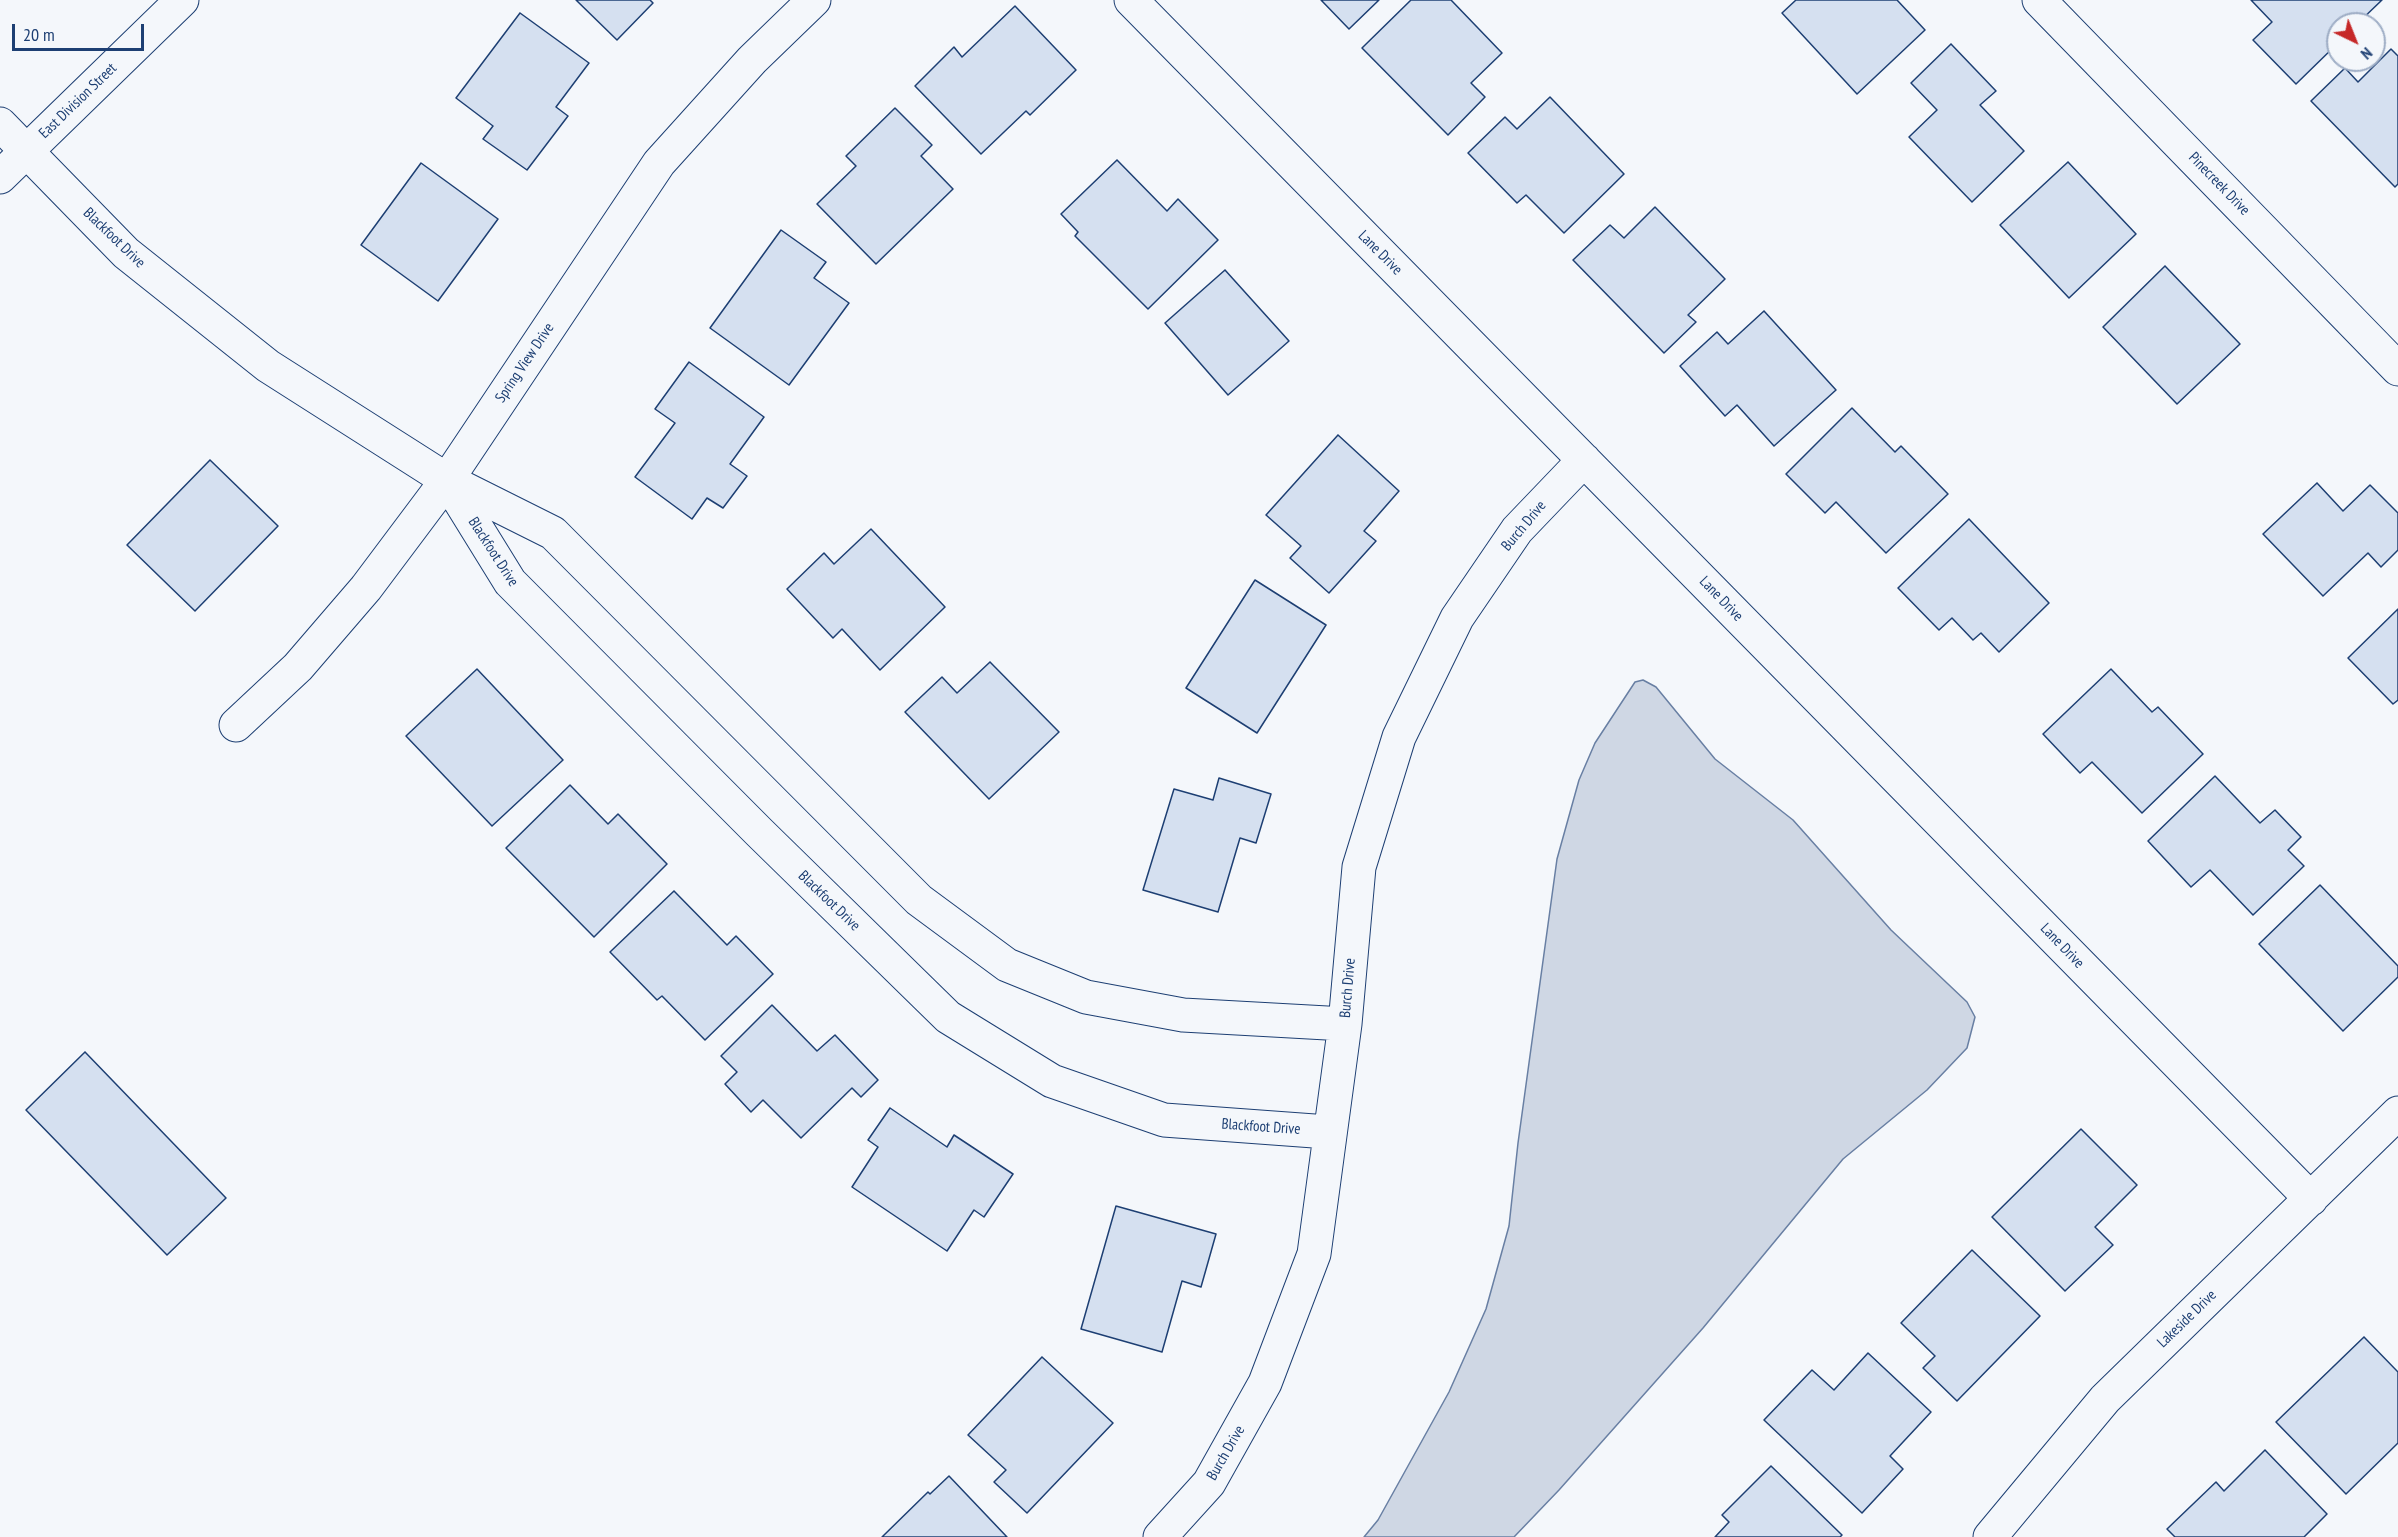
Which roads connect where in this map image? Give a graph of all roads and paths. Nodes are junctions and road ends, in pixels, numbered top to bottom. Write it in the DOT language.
graph roads {
  1 [pos="182,0"];
  2 [pos="814,0"];
  3 [pos="1131,0"];
  4 [pos="2039,0"];
  5 [pos="0,124"];
  6 [pos="26,150"];
  7 [pos="0,177"];
  8 [pos="2398,369"];
  9 [pos="1584,460"];
  10 [pos="447,480"];
  11 [pos="236,725"];
  12 [pos="1345,1024"];
  13 [pos="2398,1113"];
  14 [pos="1328,1132"];
  15 [pos="2311,1199"];
  16 [pos="1160,1537"];
  17 [pos="1990,1537"];
  1 -- 6 [label="street, East Division Street"];
  2 -- 10 [label="street, Spring View Drive"];
  3 -- 9 [label="street, Lane Drive"];
  4 -- 8 [label="street, Pinecreek Drive"];
  5 -- 6 [label="street, Blackfoot Drive"];
  6 -- 7 [label="street, East Division Street"];
  6 -- 10 [label="street, Blackfoot Drive"];
  9 -- 12 [label="street, Burch Drive"];
  9 -- 15 [label="street, Lane Drive"];
  10 -- 11 [label="street, Spring View Drive"];
  10 -- 12 [label="street, Blackfoot Drive"];
  10 -- 14 [label="street, Blackfoot Drive"];
  12 -- 14 [label="street, Burch Drive"];
  13 -- 15 [label="street, Lakeside Drive"];
  14 -- 16 [label="street, Burch Drive"];
  15 -- 17 [label="street, Lakeside Drive"];
}
